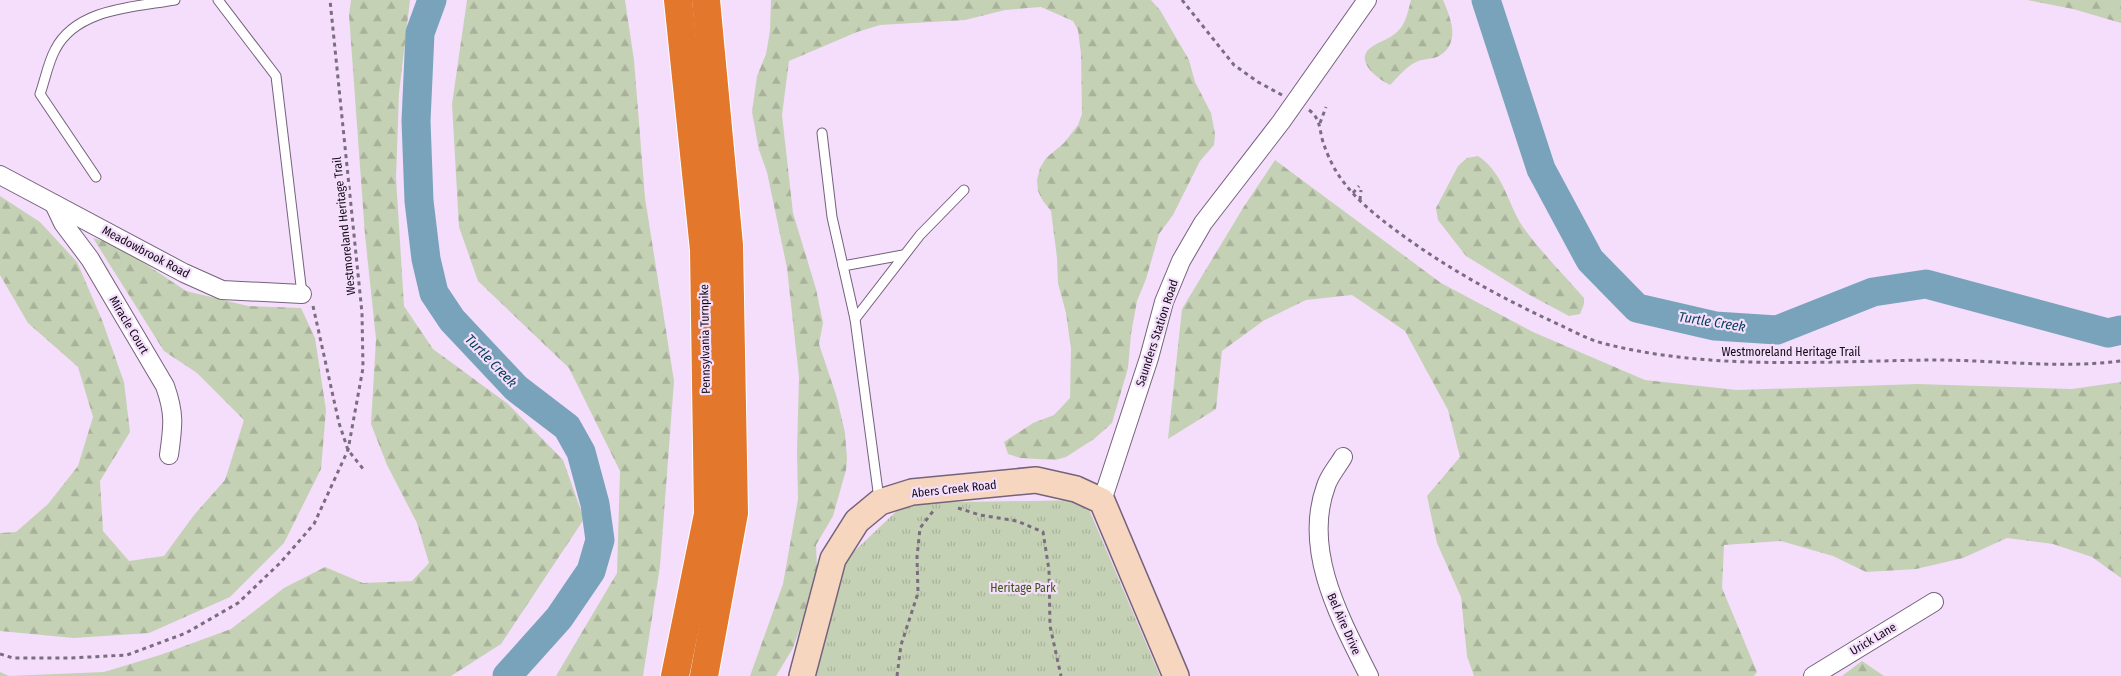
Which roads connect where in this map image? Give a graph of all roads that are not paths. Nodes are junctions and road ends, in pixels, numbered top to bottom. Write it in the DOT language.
graph roads {
  1 [pos="176,0"];
  2 [pos="218,0"];
  3 [pos="678,0"];
  4 [pos="706,0"];
  5 [pos="1367,0"];
  6 [pos="822,133"];
  7 [pos="0,175"];
  8 [pos="96,177"];
  9 [pos="964,190"];
  10 [pos="54,204"];
  11 [pos="903,256"];
  12 [pos="843,266"];
  13 [pos="302,294"];
  14 [pos="855,319"];
  15 [pos="170,455"];
  16 [pos="1344,457"];
  17 [pos="1102,501"];
  18 [pos="880,502"];
  19 [pos="1934,602"];
  20 [pos="675,676"];
  21 [pos="704,676"];
  22 [pos="802,676"];
  23 [pos="1176,676"];
  24 [pos="1368,676"];
  25 [pos="1813,676"];
  1 -- 8 [label="lane"];
  2 -- 13 [label="lane"];
  3 -- 20 [label="highway, Pennsylvania Turnpike"];
  4 -- 21 [label="highway, Pennsylvania Turnpike"];
  5 -- 17 [label="street, Saunders Station Road"];
  6 -- 12 [label="lane"];
  7 -- 10 [label="street, Meadowbrook Road"];
  9 -- 11 [label="lane"];
  10 -- 13 [label="street, Meadowbrook Road"];
  10 -- 15 [label="street, Miracle Court"];
  11 -- 12 [label="lane"];
  11 -- 14 [label="lane"];
  12 -- 14 [label="lane"];
  14 -- 18 [label="lane"];
  16 -- 24 [label="street, Bel Aire Drive"];
  17 -- 18 [label="street, Abers Creek Road"];
  17 -- 23 [label="street"];
  18 -- 22 [label="street, Abers Creek Road"];
  19 -- 25 [label="street, Urick Lane"];
}
